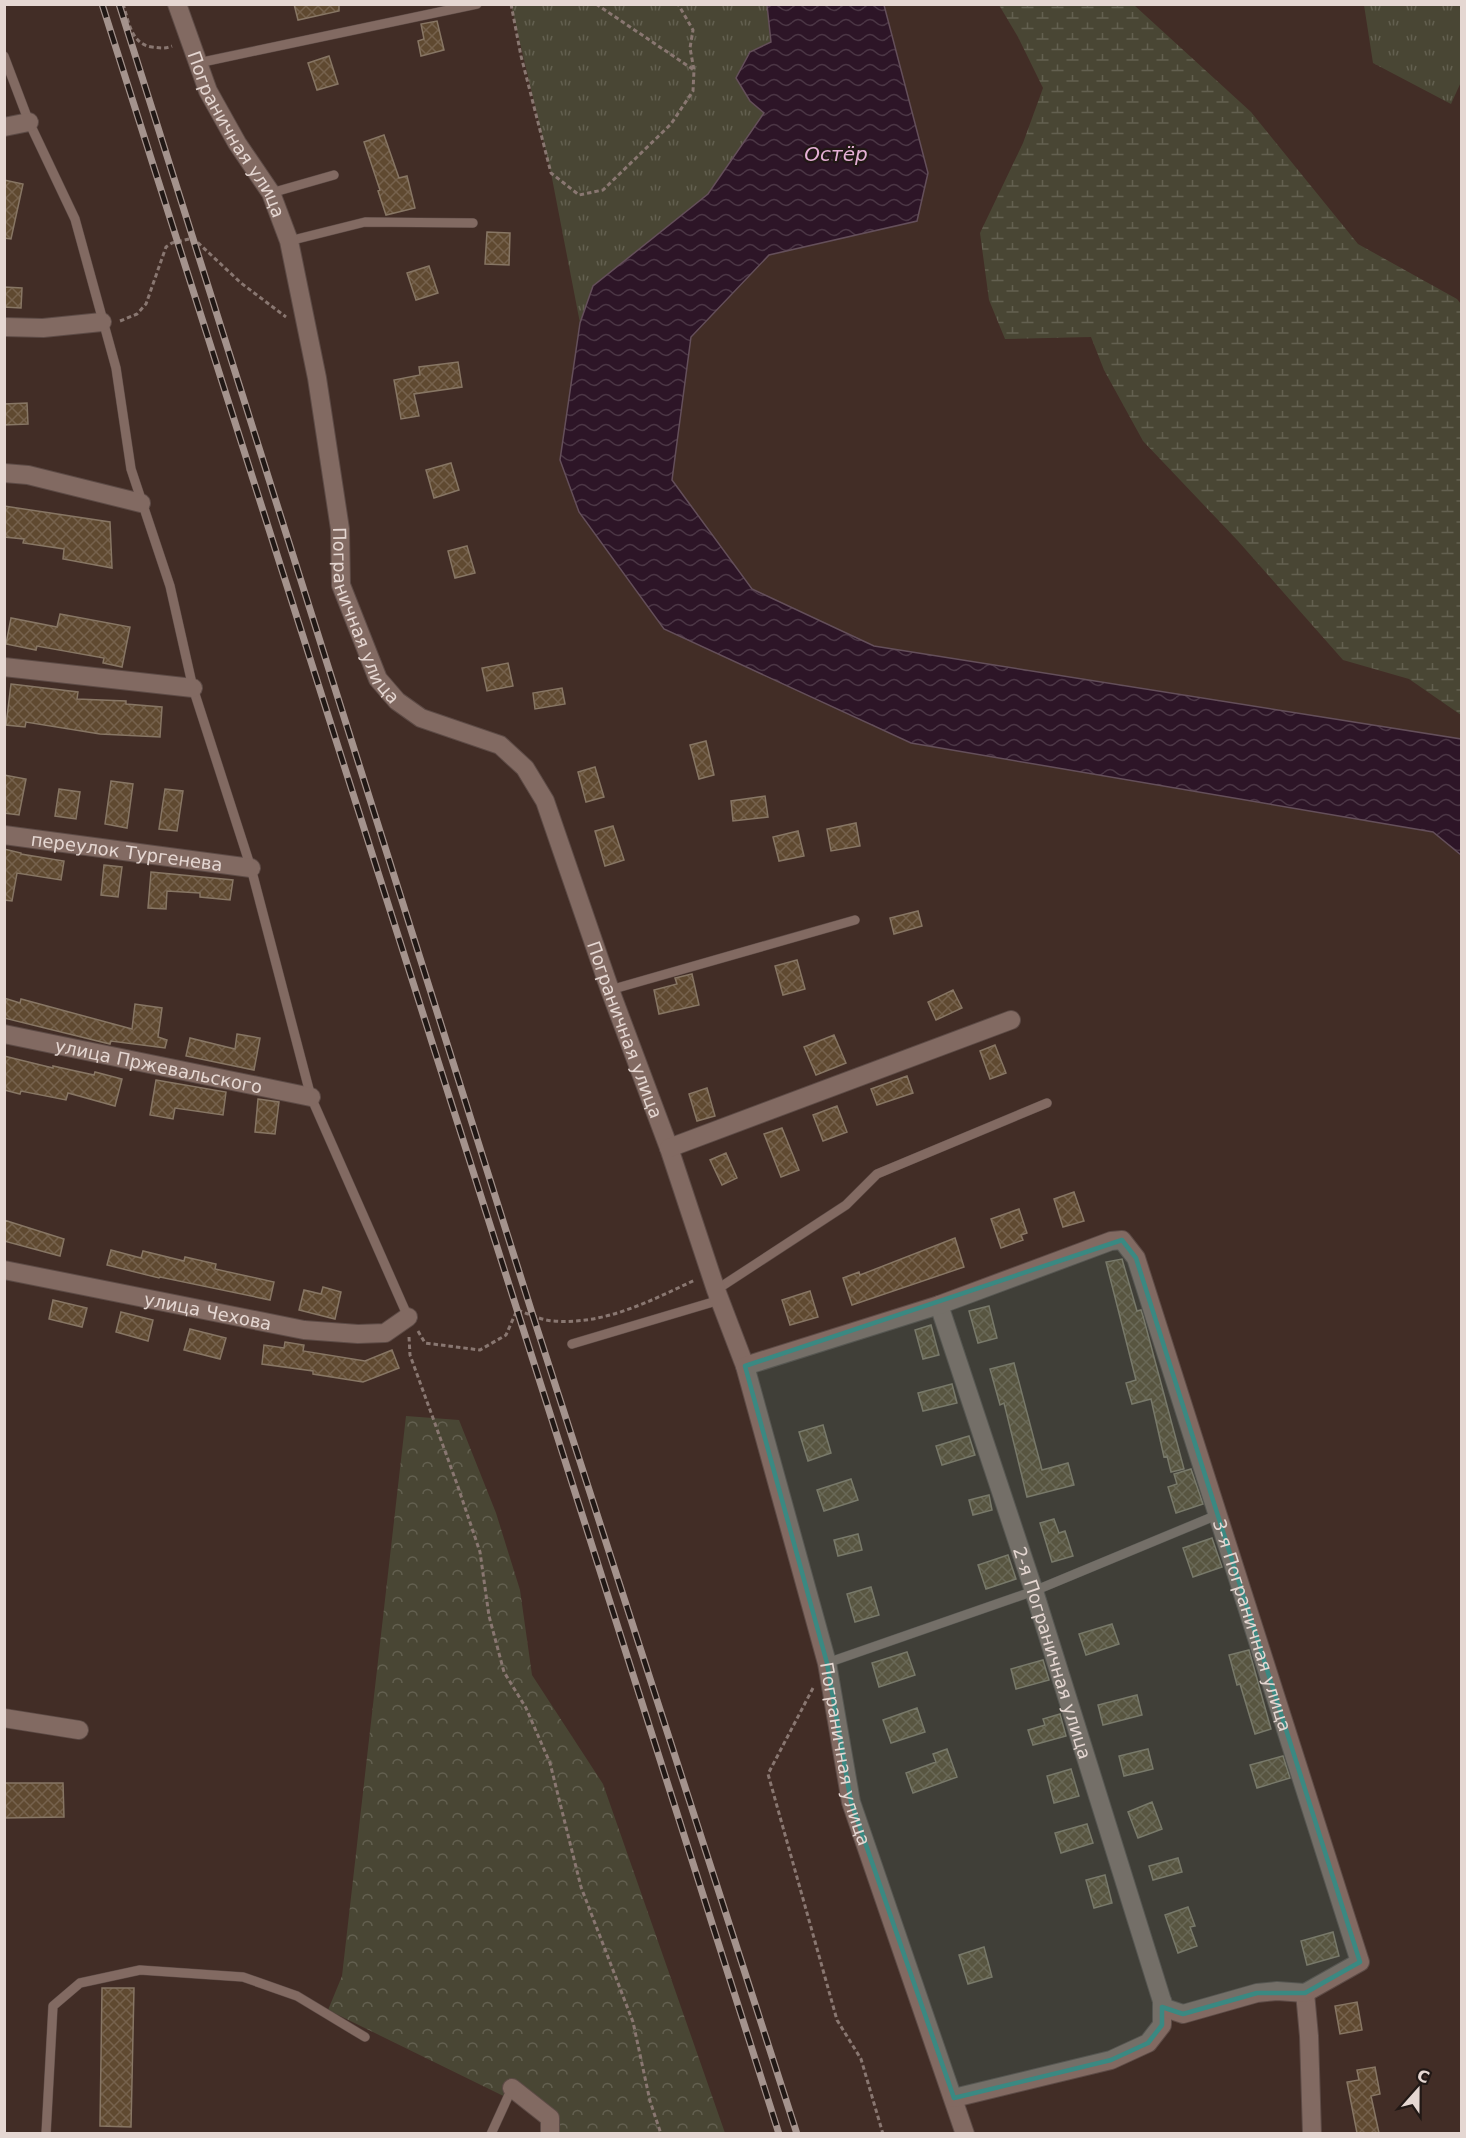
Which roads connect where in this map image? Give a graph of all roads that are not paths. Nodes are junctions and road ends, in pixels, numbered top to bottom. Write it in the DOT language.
graph roads {
  1 [pos="177,4"];
  2 [pos="477,4"];
  3 [pos="4,56"];
  4 [pos="198,63"];
  5 [pos="29,122"];
  6 [pos="4,127"];
  7 [pos="334,175"];
  8 [pos="271,193"];
  9 [pos="473,223"];
  10 [pos="289,241"];
  11 [pos="102,322"];
  12 [pos="4,327"];
  13 [pos="4,473"];
  14 [pos="141,503"];
  15 [pos="4,668"];
  16 [pos="193,688"];
  17 [pos="4,835"];
  18 [pos="251,868"];
  19 [pos="855,920"];
  20 [pos="610,990"];
  21 [pos="1011,1020"];
  22 [pos="4,1034"];
  23 [pos="311,1097"];
  24 [pos="1047,1103"];
  25 [pos="669,1148"];
  26 [pos="4,1269"];
  27 [pos="713,1282"];
  28 [pos="939,1305"];
  29 [pos="408,1317"];
  30 [pos="572,1344"];
  31 [pos="745,1366"];
  32 [pos="1217,1515"];
  33 [pos="1034,1591"];
  34 [pos="826,1663"];
  35 [pos="4,1718"];
  36 [pos="79,1731"];
  37 [pos="1305,1993"];
  38 [pos="1162,2001"];
  39 [pos="365,2037"];
  40 [pos="512,2088"];
  41 [pos="954,2098"];
  42 [pos="46,2133"];
  43 [pos="491,2133"];
  44 [pos="550,2133"];
  45 [pos="965,2133"];
  46 [pos="1312,2133"];
  1 -- 4 [label="street, Пограничная улица"];
  2 -- 4 [label="lane"];
  3 -- 5 [label="lane"];
  4 -- 8 [label="street, Пограничная улица"];
  5 -- 6 [label="street"];
  5 -- 11 [label="lane"];
  7 -- 8 [label="lane"];
  8 -- 10 [label="street, Пограничная улица"];
  9 -- 10 [label="lane"];
  10 -- 20 [label="street, Пограничная улица"];
  11 -- 12 [label="street"];
  11 -- 14 [label="lane"];
  13 -- 14 [label="street"];
  14 -- 16 [label="lane"];
  15 -- 16 [label="street"];
  16 -- 18 [label="lane"];
  17 -- 18 [label="street, переулок Тургенева"];
  18 -- 23 [label="lane"];
  19 -- 20 [label="lane"];
  20 -- 25 [label="street, Пограничная улица"];
  21 -- 25 [label="street"];
  22 -- 23 [label="street, улица Пржевальского"];
  23 -- 29 [label="lane"];
  24 -- 27 [label="lane"];
  25 -- 27 [label="street, Пограничная улица"];
  26 -- 29 [label="street, улица Чехова"];
  27 -- 30 [label="lane"];
  27 -- 31 [label="street, Пограничная улица"];
  28 -- 31 [label="street"];
  28 -- 32 [label="street, 3-я Пограничная улица"];
  28 -- 33 [label="street, 2-я Пограничная улица"];
  31 -- 34 [label="street, Пограничная улица"];
  32 -- 33 [label="lane"];
  32 -- 37 [label="street, 3-я Пограничная улица"];
  33 -- 34 [label="lane"];
  33 -- 38 [label="street, 2-я Пограничная улица"];
  34 -- 41 [label="street, Пограничная улица"];
  35 -- 36 [label="street"];
  37 -- 38 [label="street"];
  37 -- 46 [label="street"];
  38 -- 41 [label="street, 2-я Пограничная улица"];
  39 -- 42 [label="lane"];
  40 -- 43 [label="lane"];
  40 -- 44 [label="street"];
  41 -- 45 [label="street, Пограничная улица"];
}
